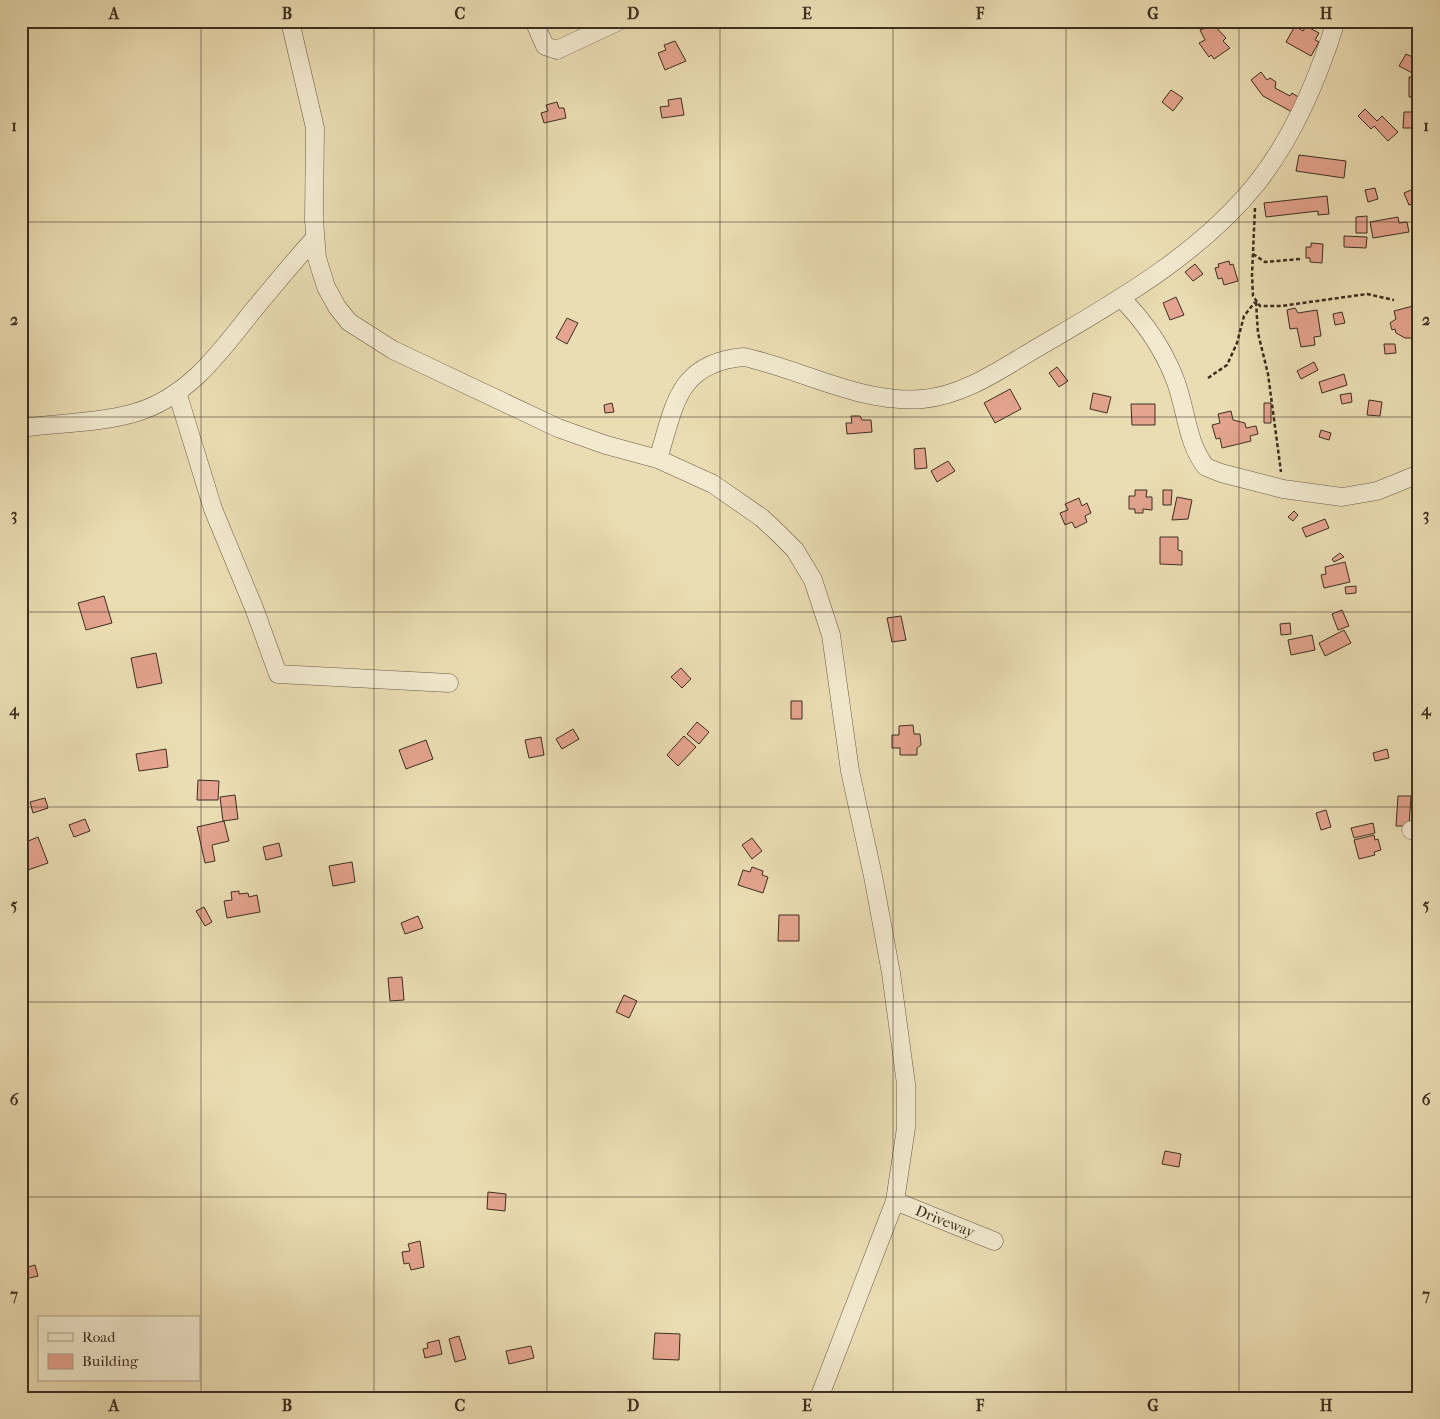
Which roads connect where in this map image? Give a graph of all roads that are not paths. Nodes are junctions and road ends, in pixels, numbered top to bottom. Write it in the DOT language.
graph roads {
  1 [pos="290,21"];
  2 [pos="534,21"];
  3 [pos="619,21"];
  4 [pos="1336,21"];
  5 [pos="315,238"];
  6 [pos="1121,298"];
  7 [pos="177,392"];
  8 [pos="21,428"];
  9 [pos="658,459"];
  10 [pos="1419,474"];
  11 [pos="449,683"];
  12 [pos="895,1201"];
  13 [pos="994,1242"];
  14 [pos="820,1398"];
  1 -- 5 [label="street"];
  2 -- 3 [label="street"];
  4 -- 6 [label="street"];
  5 -- 7 [label="street"];
  5 -- 9 [label="street"];
  6 -- 9 [label="street"];
  6 -- 10 [label="street"];
  7 -- 8 [label="street"];
  7 -- 11 [label="street"];
  9 -- 12 [label="street"];
  12 -- 13 [label="street, Driveway"];
  12 -- 14 [label="street"];
}
